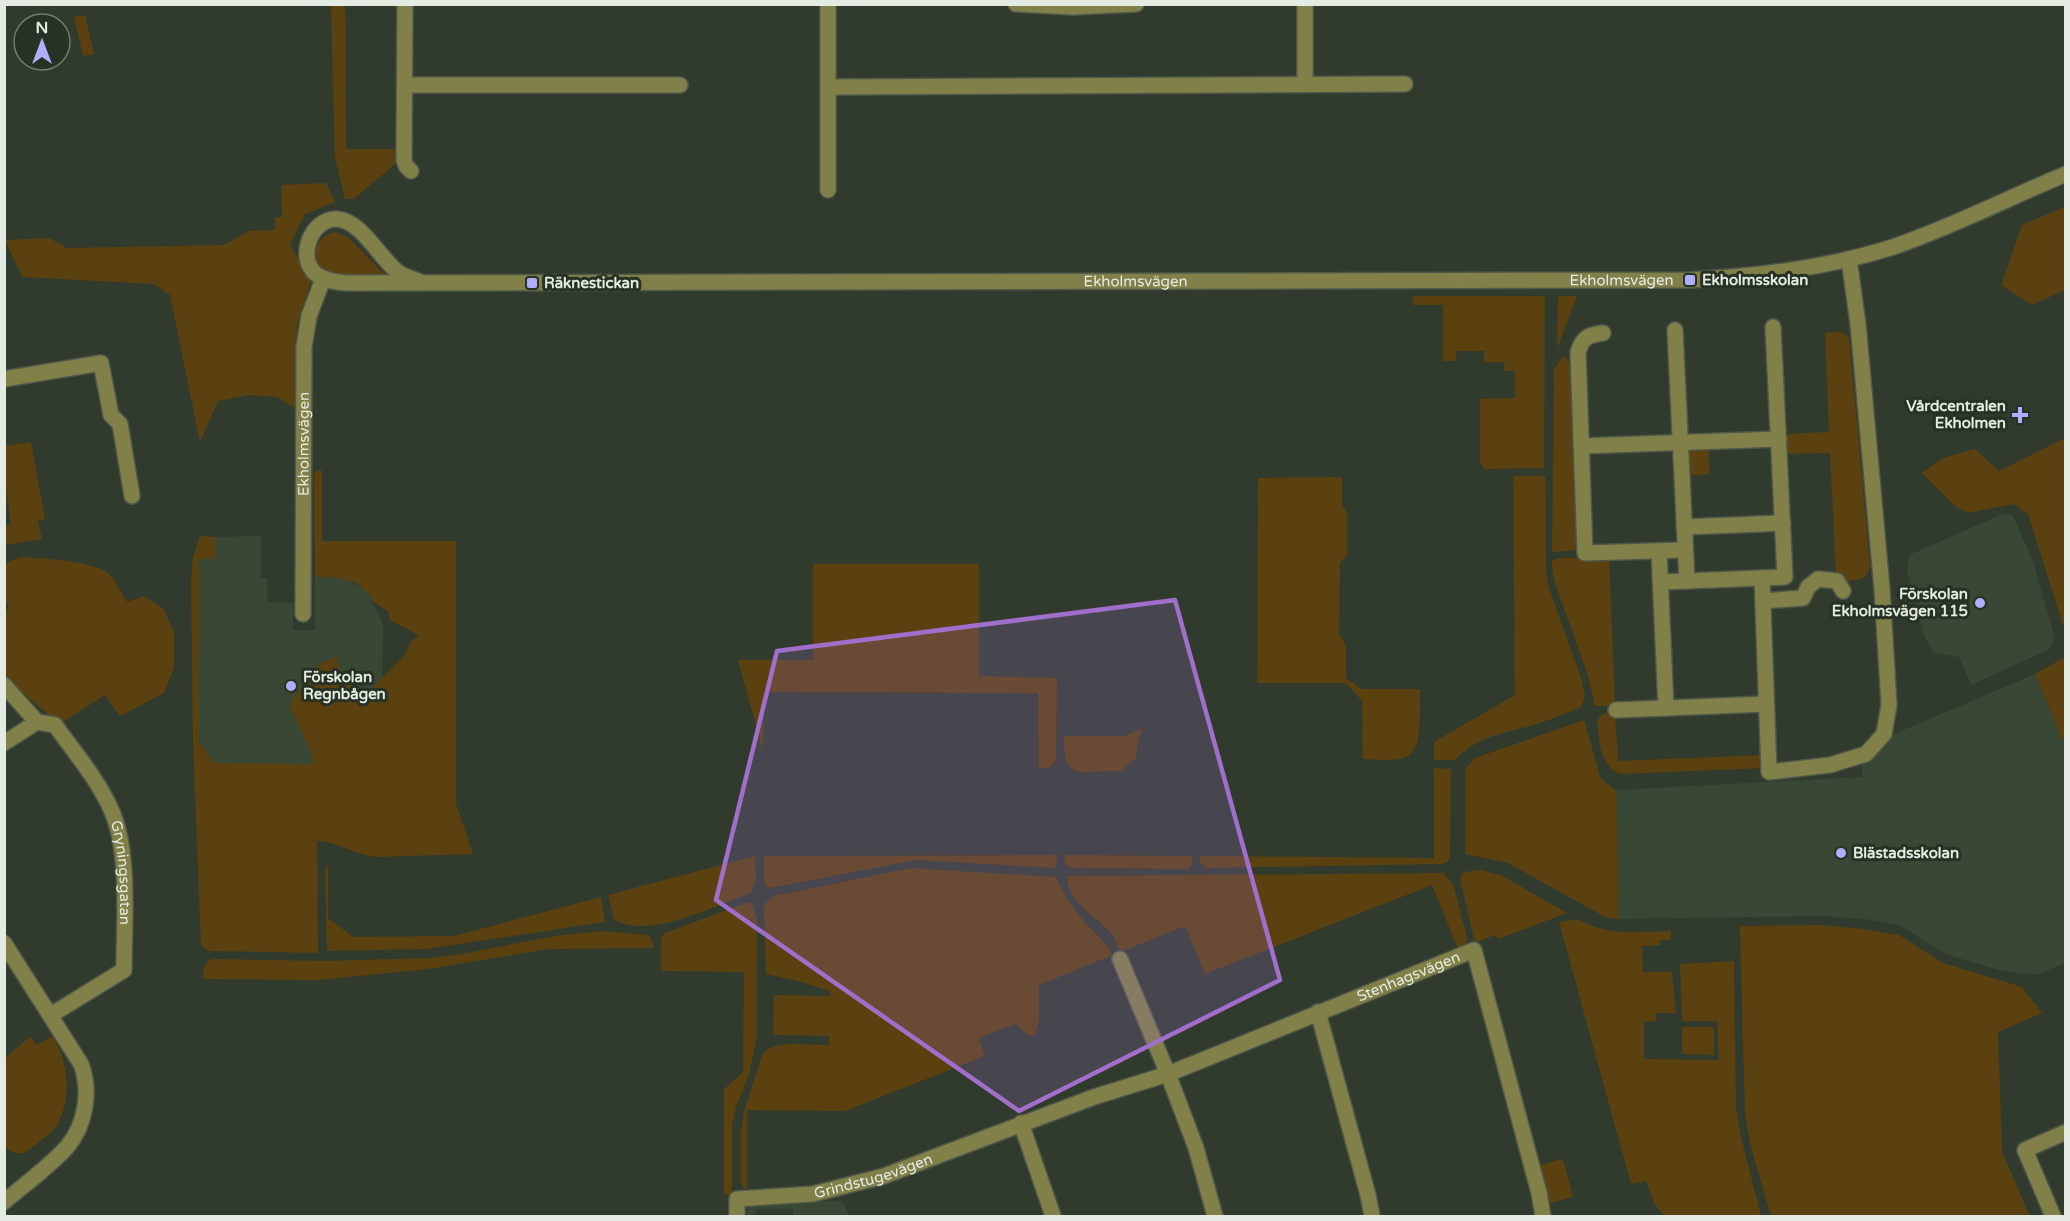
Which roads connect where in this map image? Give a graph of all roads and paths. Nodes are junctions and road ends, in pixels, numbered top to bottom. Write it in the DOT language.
graph roads {
  1 [pos="405,4"];
  2 [pos="828,4"];
  3 [pos="1016,4"];
  4 [pos="1136,4"];
  5 [pos="1305,4"];
  6 [pos="1305,84"];
  7 [pos="1406,84"];
  8 [pos="405,85"];
  9 [pos="680,85"];
  10 [pos="828,87"];
  11 [pos="411,171"];
  12 [pos="2066,174"];
  13 [pos="828,190"];
  14 [pos="1849,259"];
  15 [pos="323,279"];
  16 [pos="420,282"];
  17 [pos="1773,327"];
  18 [pos="1675,330"];
  19 [pos="1603,333"];
  20 [pos="4,379"];
  21 [pos="1779,439"];
  22 [pos="1680,443"];
  23 [pos="1581,446"];
  24 [pos="132,496"];
  25 [pos="1783,523"];
  26 [pos="1684,527"];
  27 [pos="1685,550"];
  28 [pos="1659,551"];
  29 [pos="1762,578"];
  30 [pos="1687,581"];
  31 [pos="1661,582"];
  32 [pos="1842,591"];
  33 [pos="1763,601"];
  34 [pos="303,614"];
  35 [pos="4,685"];
  36 [pos="1766,704"];
  37 [pos="1666,708"];
  38 [pos="1617,710"];
  39 [pos="37,722"];
  40 [pos="4,743"];
  41 [pos="4,943"];
  42 [pos="1120,959"];
  43 [pos="10,964"];
  44 [pos="1317,1012"];
  45 [pos="51,1016"];
  46 [pos="1168,1074"];
  47 [pos="1022,1123"];
  48 [pos="2066,1132"];
  49 [pos="4,1202"];
  50 [pos="737,1216"];
  51 [pos="1053,1216"];
  52 [pos="1215,1216"];
  53 [pos="1372,1216"];
  54 [pos="1544,1216"];
  55 [pos="2053,1216"];
  1 -- 8 [label="street"];
  2 -- 10 [label="street"];
  3 -- 4 [label="street"];
  5 -- 6 [label="street"];
  6 -- 7 [label="street"];
  6 -- 10 [label="street"];
  8 -- 9 [label="street"];
  8 -- 11 [label="street"];
  10 -- 13 [label="street"];
  12 -- 14 [label="street, Ekholmsvägen"];
  14 -- 16 [label="street, Ekholmsvägen"];
  14 -- 36 [label="street"];
  15 -- 16 [label="street, Ekholmsvägen"];
  15 -- 16 [label="street, Ekholmsvägen"];
  15 -- 34 [label="street, Ekholmsvägen"];
  17 -- 21 [label="street"];
  18 -- 22 [label="street"];
  19 -- 23 [label="street"];
  20 -- 24 [label="street"];
  21 -- 22 [label="street"];
  21 -- 25 [label="street"];
  22 -- 23 [label="street"];
  22 -- 26 [label="street"];
  23 -- 28 [label="street"];
  25 -- 26 [label="street"];
  25 -- 29 [label="street"];
  26 -- 27 [label="street"];
  27 -- 28 [label="street"];
  27 -- 30 [label="street"];
  28 -- 31 [label="street"];
  29 -- 30 [label="street"];
  29 -- 33 [label="street"];
  30 -- 31 [label="street"];
  31 -- 37 [label="street"];
  32 -- 33 [label="street"];
  33 -- 36 [label="street"];
  35 -- 39 [label="street, Gryningsgatan"];
  36 -- 37 [label="street"];
  37 -- 38 [label="street"];
  39 -- 40 [label="street"];
  39 -- 45 [label="street, Gryningsgatan"];
  41 -- 43 [label="street"];
  42 -- 46 [label="street"];
  43 -- 45 [label="street"];
  44 -- 46 [label="street, Grindstugevägen"];
  44 -- 53 [label="street"];
  44 -- 54 [label="street, Stenhagsvägen"];
  45 -- 49 [label="street"];
  46 -- 47 [label="street, Grindstugevägen"];
  46 -- 52 [label="street"];
  47 -- 50 [label="street, Grindstugevägen"];
  47 -- 51 [label="street"];
  48 -- 55 [label="street"];
}
